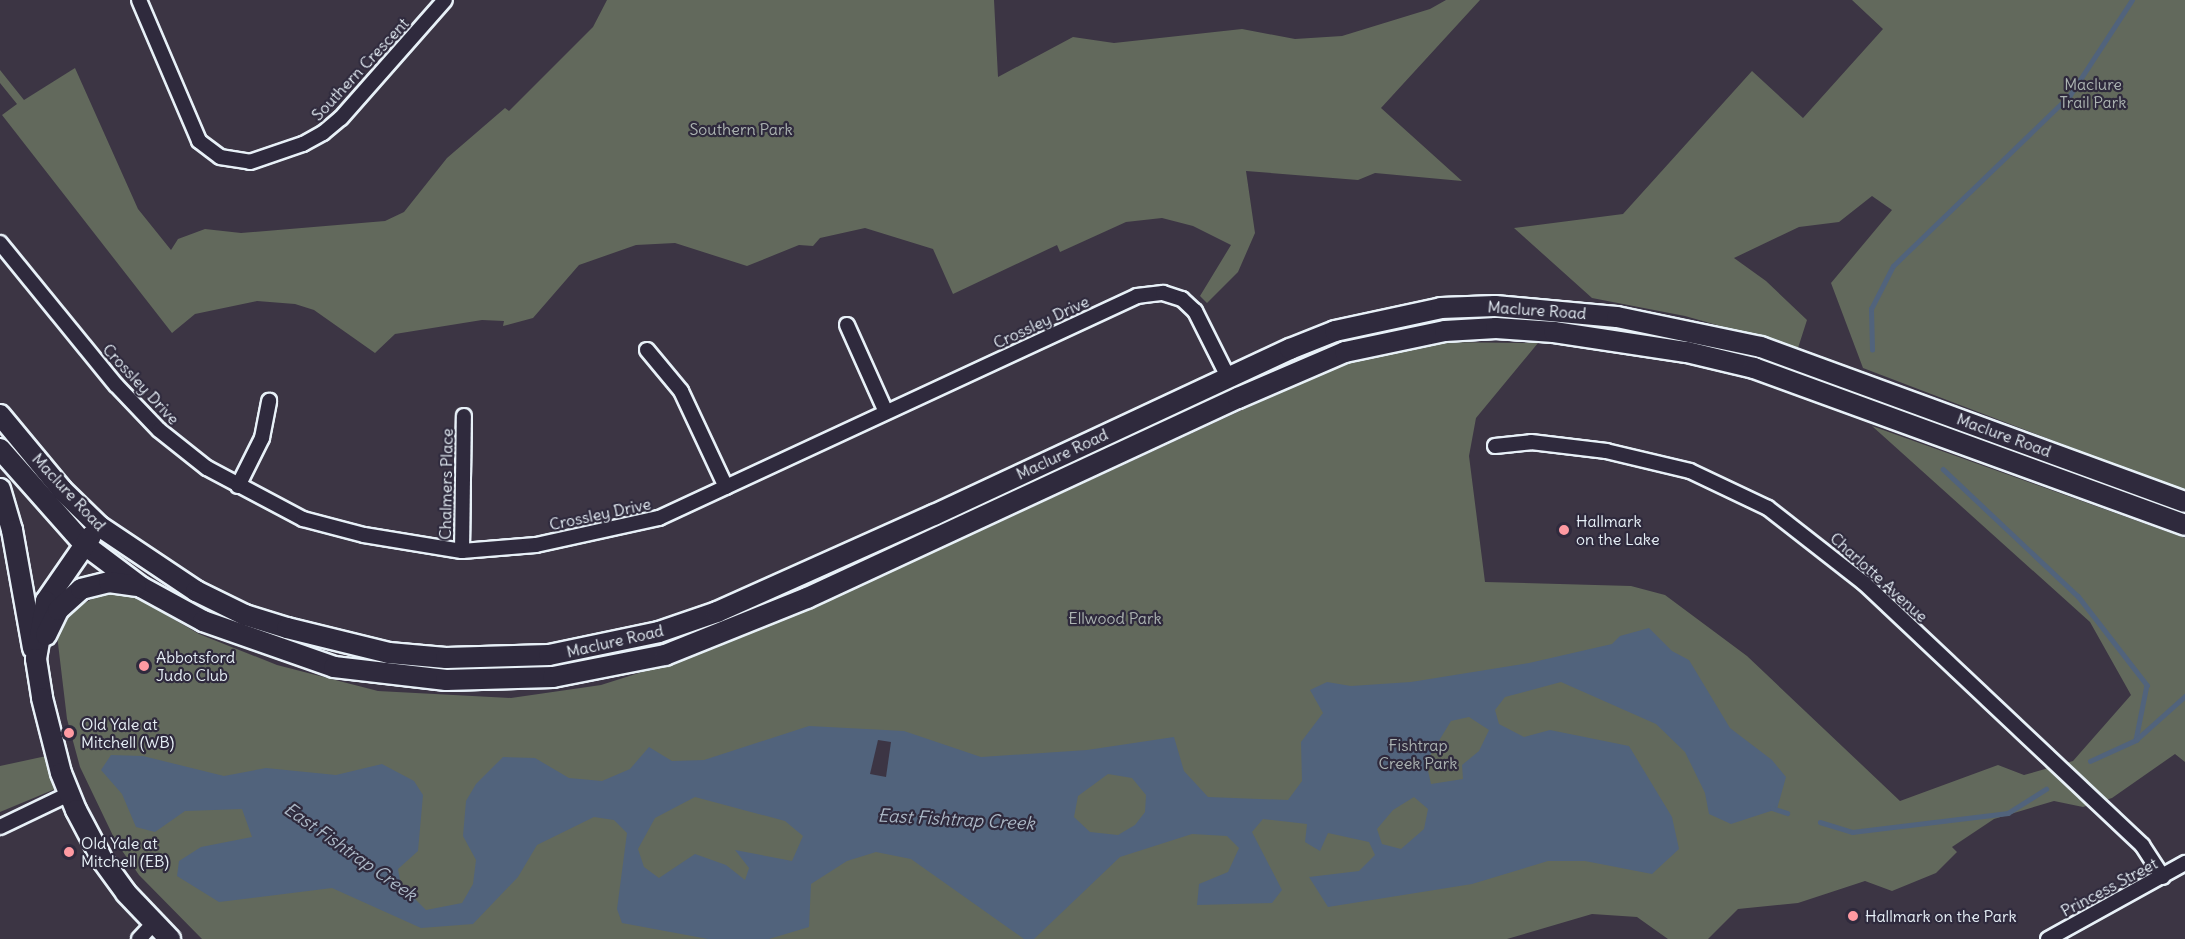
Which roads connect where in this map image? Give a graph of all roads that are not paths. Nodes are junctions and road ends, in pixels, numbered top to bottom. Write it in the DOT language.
graph roads {
  1 [pos="139,0"];
  2 [pos="445,0"];
  3 [pos="0,243"];
  4 [pos="847,325"];
  5 [pos="647,350"];
  6 [pos="1228,377"];
  7 [pos="269,401"];
  8 [pos="886,412"];
  9 [pos="0,415"];
  10 [pos="464,416"];
  11 [pos="1142,442"];
  12 [pos="1495,446"];
  13 [pos="0,449"];
  14 [pos="238,486"];
  15 [pos="726,487"];
  16 [pos="0,489"];
  17 [pos="2185,502"];
  18 [pos="2185,525"];
  19 [pos="99,526"];
  20 [pos="85,545"];
  21 [pos="462,551"];
  22 [pos="141,587"];
  23 [pos="36,659"];
  24 [pos="69,794"];
  25 [pos="0,827"];
  26 [pos="2185,863"];
  27 [pos="2163,877"];
  28 [pos="153,924"];
  29 [pos="139,939"];
  30 [pos="170,939"];
  31 [pos="2048,939"];
  1 -- 2 [label="street, Southern Crescent"];
  3 -- 14 [label="street, Crossley Drive"];
  4 -- 8 [label="street"];
  5 -- 15 [label="street"];
  6 -- 8 [label="street, Crossley Drive"];
  6 -- 11 [label="main road"];
  6 -- 17 [label="main road, Maclure Road"];
  6 -- 19 [label="main road, Maclure Road"];
  7 -- 14 [label="street"];
  8 -- 15 [label="street, Crossley Drive"];
  9 -- 19 [label="main road, Maclure Road"];
  10 -- 21 [label="street, Chalmers Place"];
  11 -- 18 [label="main road, Maclure Road"];
  11 -- 22 [label="main road, Maclure Road"];
  12 -- 27 [label="street, Charlotte Avenue"];
  13 -- 20 [label="main road, Maclure Road"];
  14 -- 21 [label="street, Crossley Drive"];
  15 -- 21 [label="street, Crossley Drive"];
  16 -- 23 [label="main road"];
  19 -- 20 [label="main road"];
  20 -- 22 [label="main road, Maclure Road"];
  20 -- 23 [label="main road"];
  22 -- 23 [label="main road"];
  23 -- 24 [label="main road"];
  24 -- 25 [label="street"];
  24 -- 28 [label="main road"];
  26 -- 27 [label="street, Princess Street"];
  27 -- 31 [label="street, Princess Street"];
  28 -- 29 [label="street"];
  28 -- 30 [label="main road"];
}
